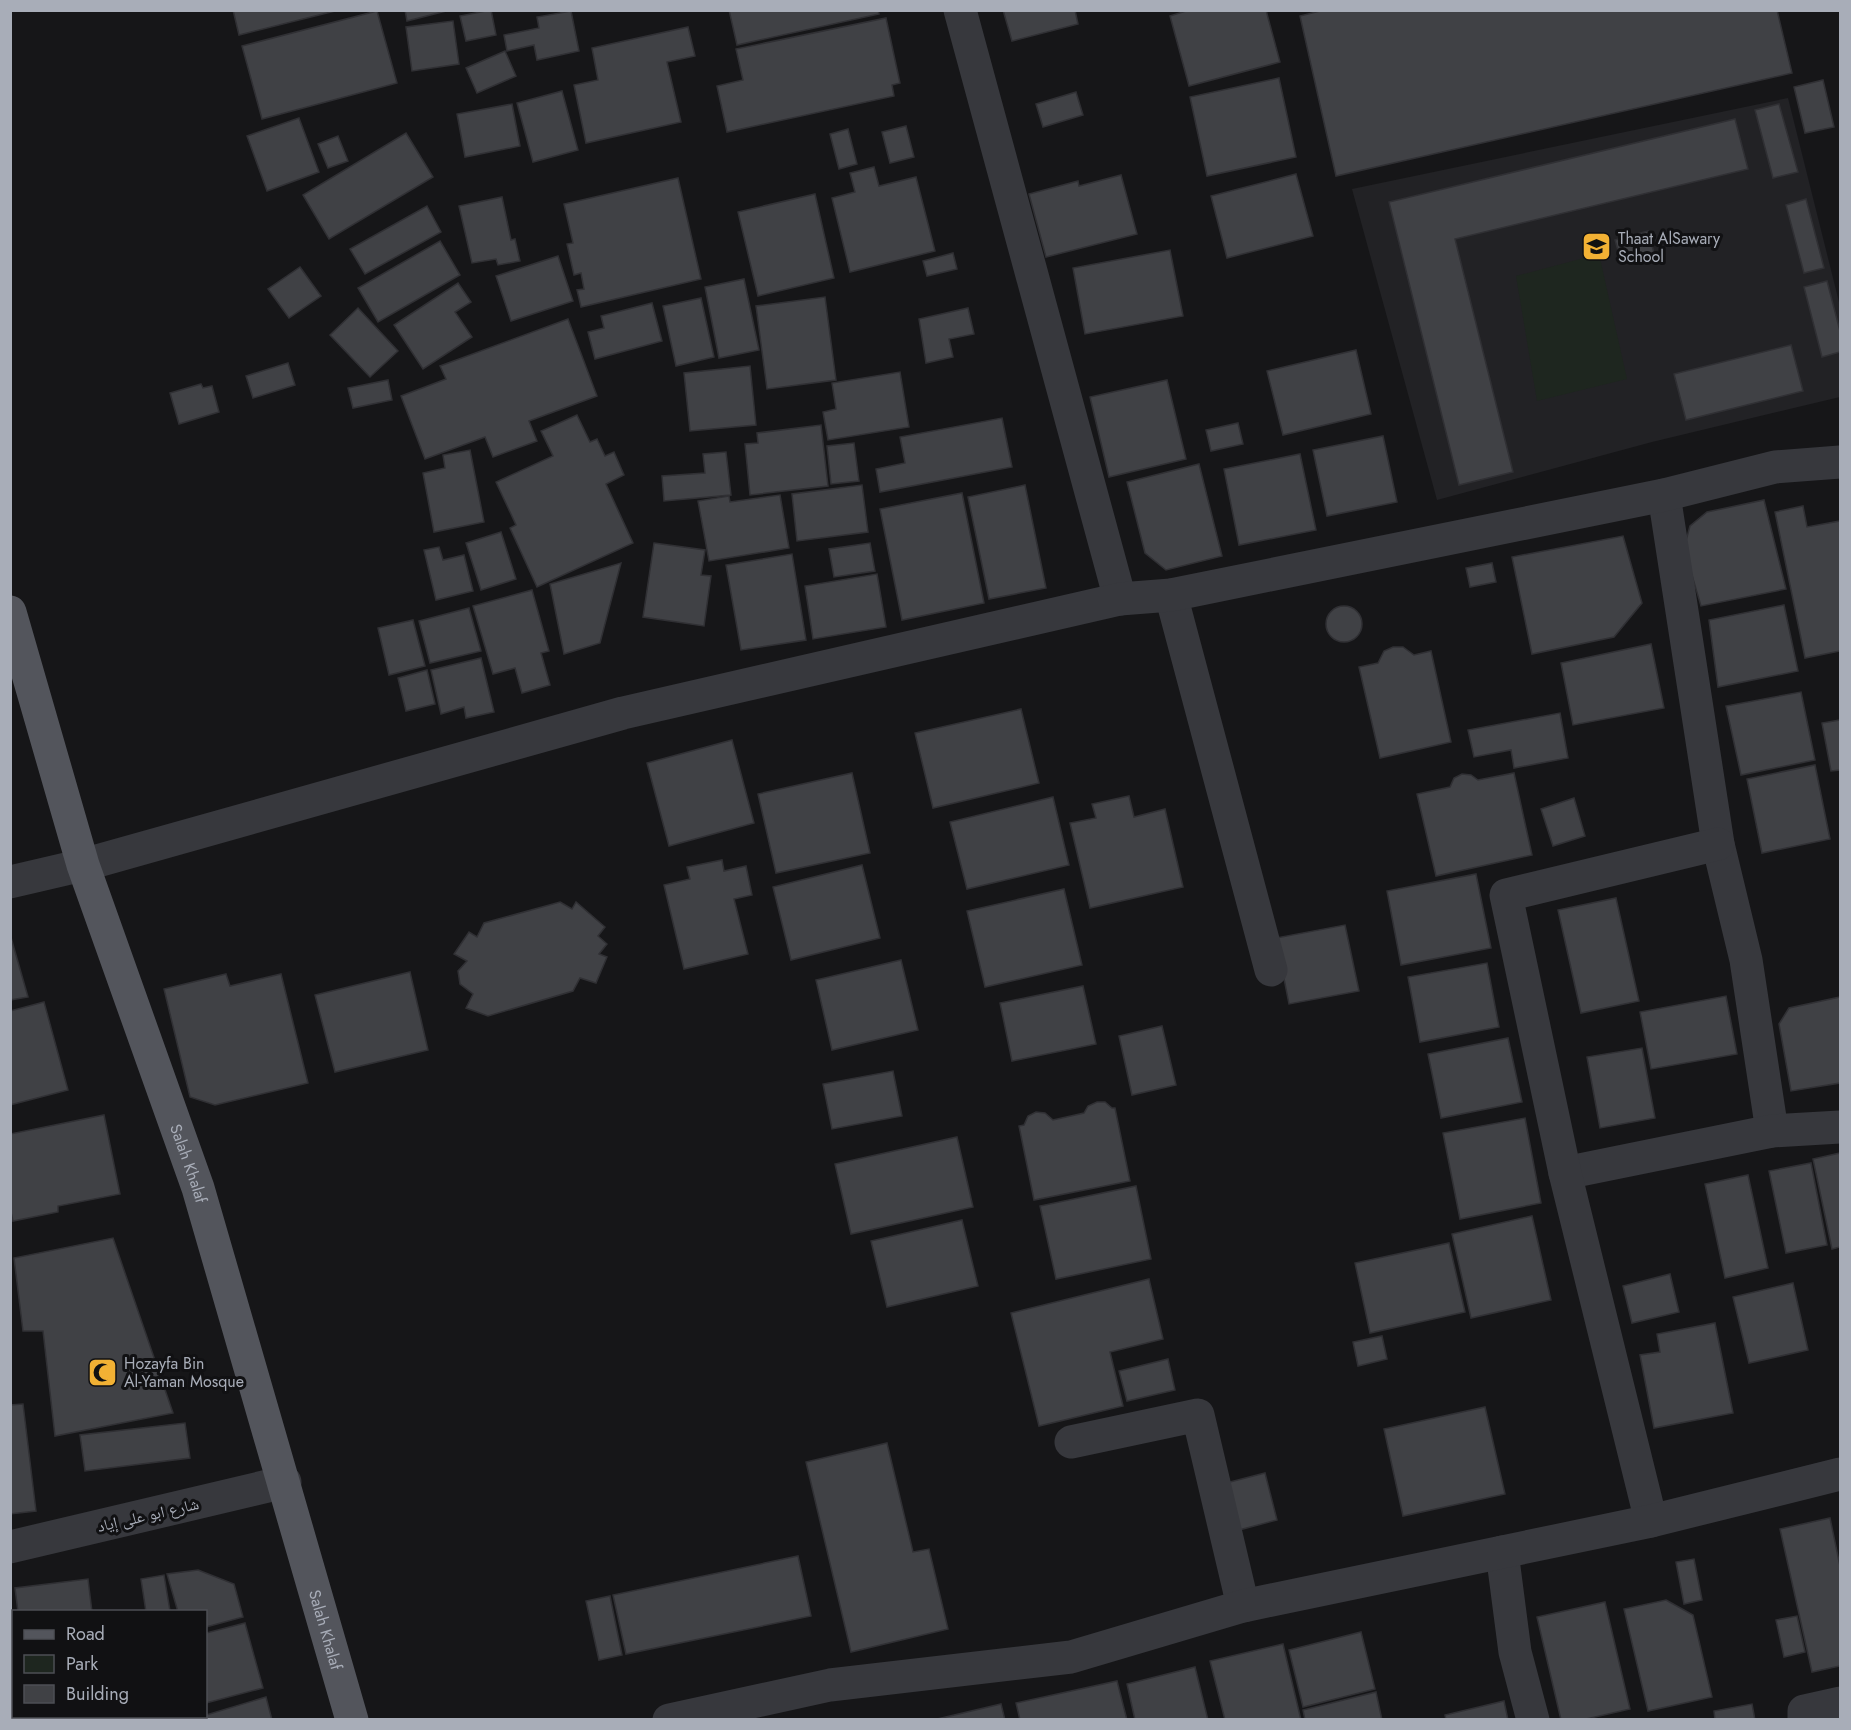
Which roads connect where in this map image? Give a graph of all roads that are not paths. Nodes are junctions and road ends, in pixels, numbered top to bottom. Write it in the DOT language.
graph roads {
  1 [pos="960,10"];
  2 [pos="1840,462"];
  3 [pos="1664,495"];
  4 [pos="1171,595"];
  5 [pos="1120,599"];
  6 [pos="10,612"];
  7 [pos="1718,844"];
  8 [pos="83,865"];
  9 [pos="10,882"];
  10 [pos="1271,970"];
  11 [pos="1840,1127"];
  12 [pos="1772,1131"];
  13 [pos="1565,1173"];
  14 [pos="1071,1442"];
  15 [pos="1840,1474"];
  16 [pos="285,1482"];
  17 [pos="1651,1521"];
  18 [pos="10,1547"];
  19 [pos="1502,1552"];
  20 [pos="1243,1606"];
  21 [pos="1840,1703"];
  22 [pos="352,1719"];
  23 [pos="669,1719"];
  24 [pos="1533,1719"];
  25 [pos="1804,1719"];
  1 -- 5 [label="street"];
  2 -- 3 [label="street"];
  3 -- 4 [label="street"];
  3 -- 7 [label="street"];
  4 -- 5 [label="street"];
  4 -- 10 [label="street"];
  5 -- 8 [label="street"];
  6 -- 8 [label="main road, Salah Khalaf"];
  7 -- 12 [label="street"];
  7 -- 13 [label="street"];
  8 -- 9 [label="street"];
  8 -- 16 [label="main road, Salah Khalaf"];
  11 -- 12 [label="street"];
  12 -- 13 [label="street"];
  13 -- 17 [label="street"];
  14 -- 20 [label="street"];
  15 -- 17 [label="street"];
  16 -- 18 [label="street, شارع ابو على إياد"];
  16 -- 22 [label="main road, Salah Khalaf"];
  17 -- 19 [label="street"];
  19 -- 20 [label="street"];
  19 -- 24 [label="street"];
  20 -- 23 [label="street"];
  21 -- 25 [label="street"];
}
